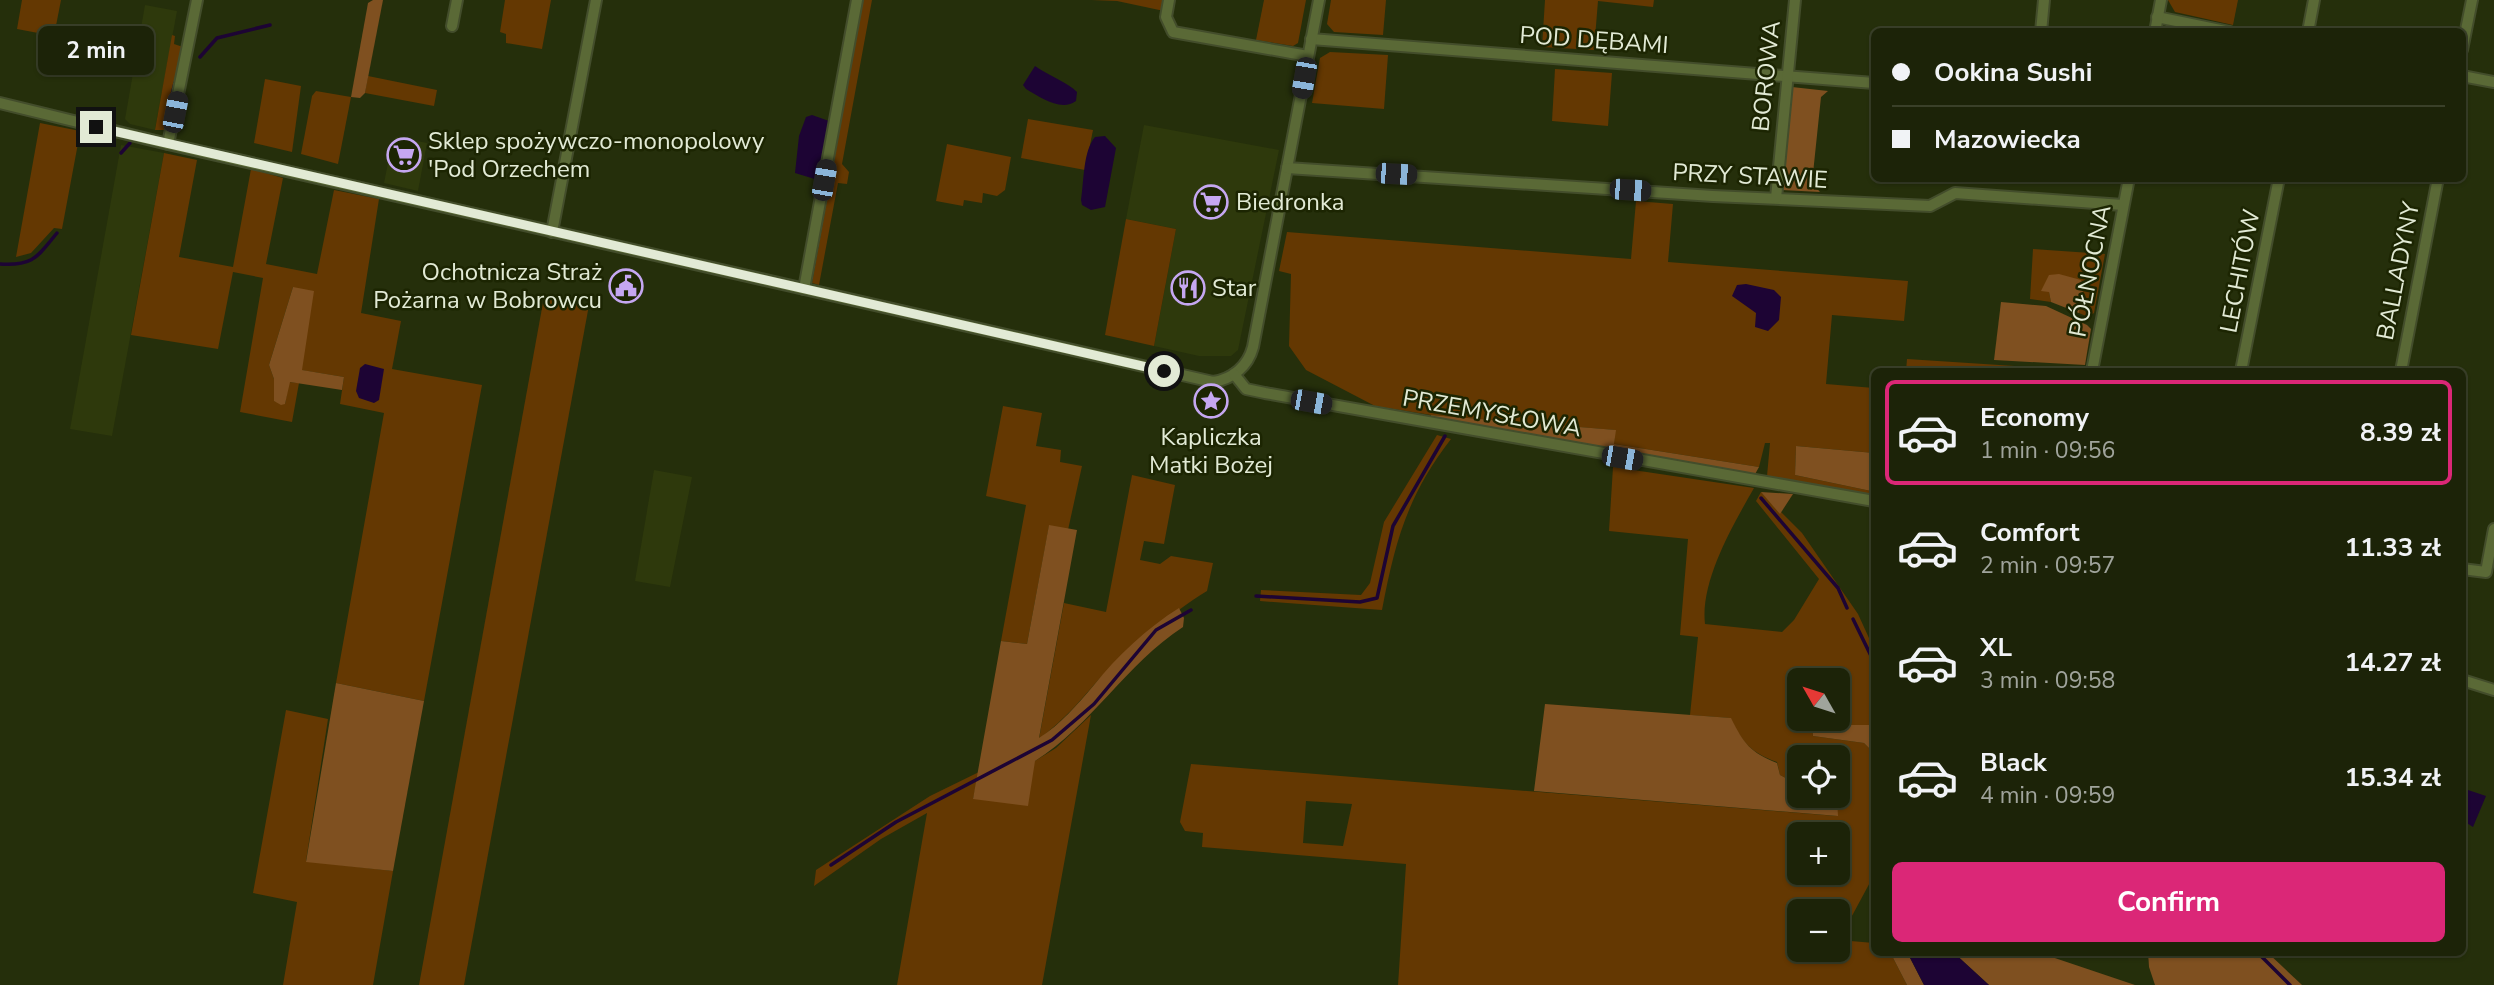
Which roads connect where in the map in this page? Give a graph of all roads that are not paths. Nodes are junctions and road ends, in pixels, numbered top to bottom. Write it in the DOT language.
graph roads {
  1 [pos="197,0"];
  2 [pos="457,0"];
  3 [pos="596,0"];
  4 [pos="857,0"];
  5 [pos="1169,0"];
  6 [pos="1319,0"];
  7 [pos="1795,0"];
  8 [pos="2044,0"];
  9 [pos="2161,0"];
  10 [pos="2314,0"];
  11 [pos="2472,0"];
  12 [pos="2157,17"];
  13 [pos="452,26"];
  14 [pos="2041,28"];
  15 [pos="2156,28"];
  16 [pos="2211,28"];
  17 [pos="2309,28"];
  18 [pos="2466,30"];
  19 [pos="1311,39"];
  20 [pos="1308,56"];
  21 [pos="1786,76"];
  22 [pos="2466,77"];
  23 [pos="2494,82"];
  24 [pos="1871,83"];
  25 [pos="0,103"];
  26 [pos="168,144"];
  27 [pos="1287,167"];
  28 [pos="2128,182"];
  29 [pos="2278,182"];
  30 [pos="2437,182"];
  31 [pos="1776,198"];
  32 [pos="2123,205"];
  33 [pos="552,232"];
  34 [pos="804,289"];
  35 [pos="2093,368"];
  36 [pos="2242,368"];
  37 [pos="2402,368"];
  38 [pos="1234,374"];
  39 [pos="1871,500"];
  40 [pos="2494,529"];
  41 [pos="2466,570"];
  42 [pos="2466,681"];
  43 [pos="2494,690"];
  1 -- 26 [label="street"];
  2 -- 13 [label="street"];
  3 -- 33 [label="street"];
  4 -- 34 [label="street"];
  5 -- 20 [label="street"];
  6 -- 19 [label="street"];
  7 -- 21 [label="street, BOROWA"];
  8 -- 14 [label="street"];
  9 -- 12 [label="street"];
  10 -- 17 [label="street"];
  11 -- 18 [label="street"];
  12 -- 15 [label="street"];
  12 -- 16 [label="street"];
  19 -- 20 [label="street"];
  19 -- 21 [label="street, POD DĘBAMI"];
  20 -- 27 [label="street"];
  21 -- 24 [label="street, POD DĘBAMI"];
  21 -- 31 [label="street, BOROWA"];
  22 -- 23 [label="street"];
  25 -- 26 [label="street"];
  26 -- 33 [label="street"];
  27 -- 31 [label="street, PRZY STAWIE"];
  27 -- 38 [label="street"];
  28 -- 32 [label="street, PÓŁNOCNA"];
  29 -- 36 [label="street, LECHITÓW"];
  30 -- 37 [label="street, BALLADYNY"];
  31 -- 32 [label="street, PRZY STAWIE"];
  32 -- 35 [label="street, PÓŁNOCNA"];
  33 -- 34 [label="street"];
  34 -- 38 [label="street"];
  38 -- 39 [label="street, PRZEMYSŁOWA"];
  40 -- 41 [label="street"];
  42 -- 43 [label="street"];
}
